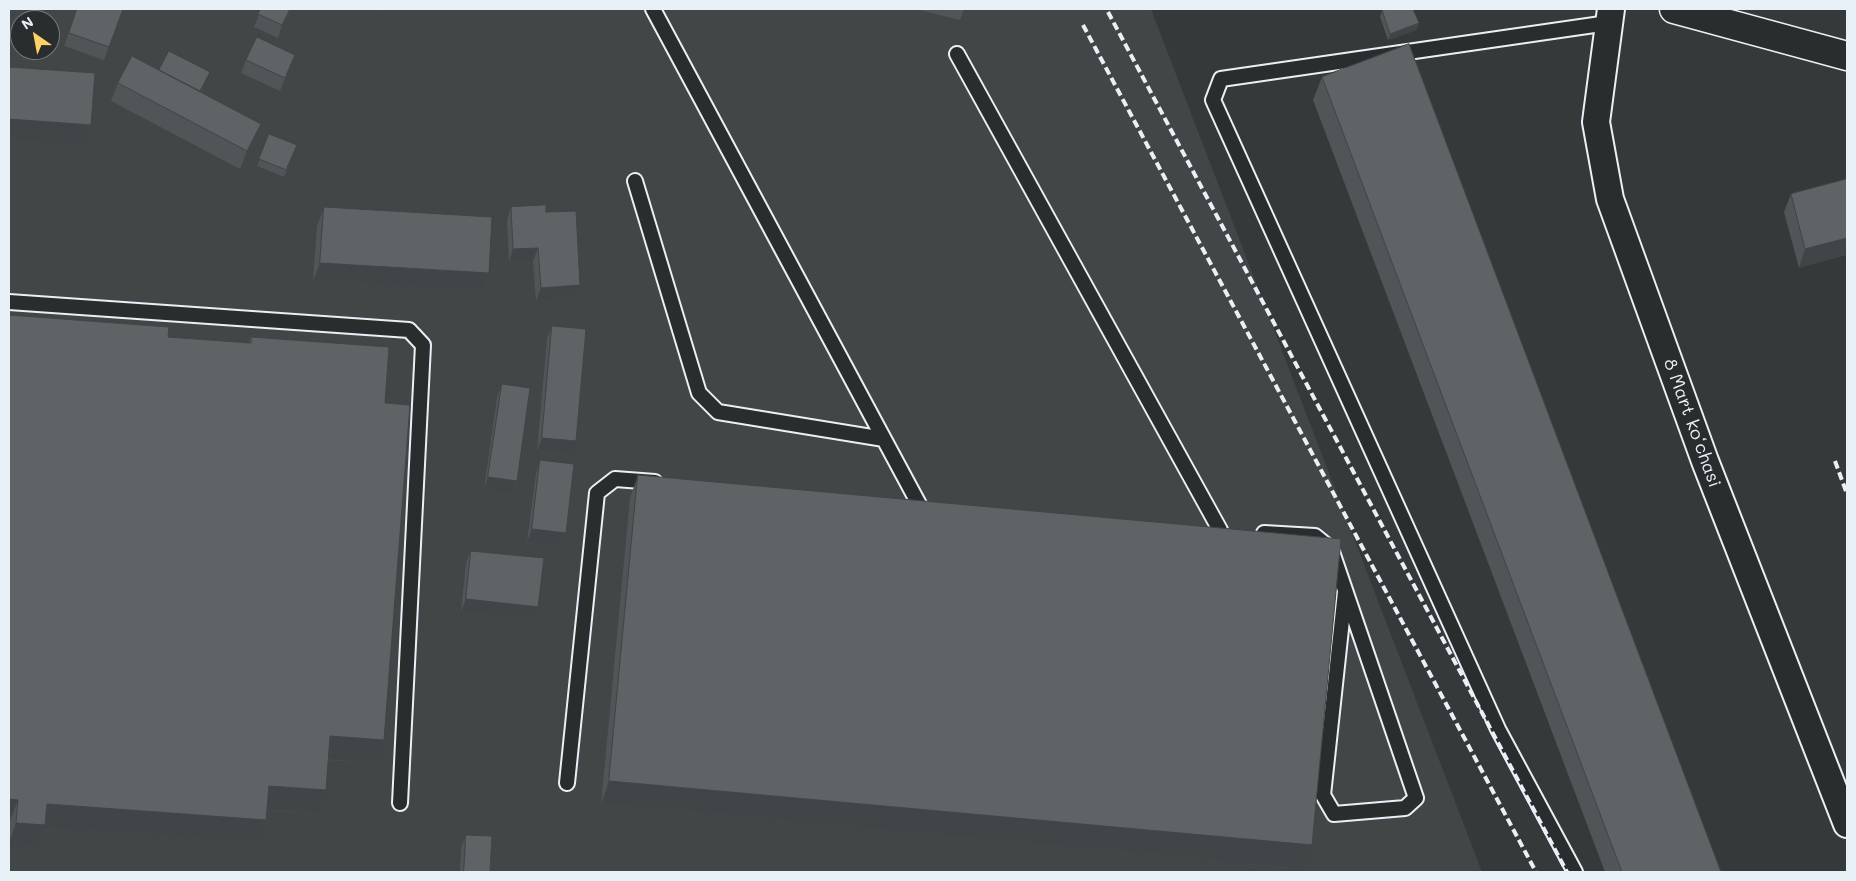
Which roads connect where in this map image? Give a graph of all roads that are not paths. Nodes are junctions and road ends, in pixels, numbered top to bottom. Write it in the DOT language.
graph roads {
  1 [pos="653,9"];
  2 [pos="1674,9"];
  3 [pos="1610,16"];
  4 [pos="957,54"];
  5 [pos="1847,56"];
  6 [pos="635,181"];
  7 [pos="9,302"];
  8 [pos="884,439"];
  9 [pos="664,483"];
  10 [pos="901,506"];
  11 [pos="1201,528"];
  12 [pos="1249,532"];
  13 [pos="1345,592"];
  14 [pos="567,783"];
  15 [pos="400,803"];
  16 [pos="1847,824"];
  17 [pos="1576,872"];
  1 -- 8 [label="lane"];
  2 -- 5 [label="main road"];
  3 -- 16 [label="street, 8 Mart koʻchasi"];
  3 -- 17 [label="lane"];
  4 -- 11 [label="lane"];
  6 -- 8 [label="lane"];
  7 -- 15 [label="lane"];
  8 -- 10 [label="lane"];
  9 -- 14 [label="lane"];
  12 -- 13 [label="lane"];
  13 -- 13 [label="lane"];
}
